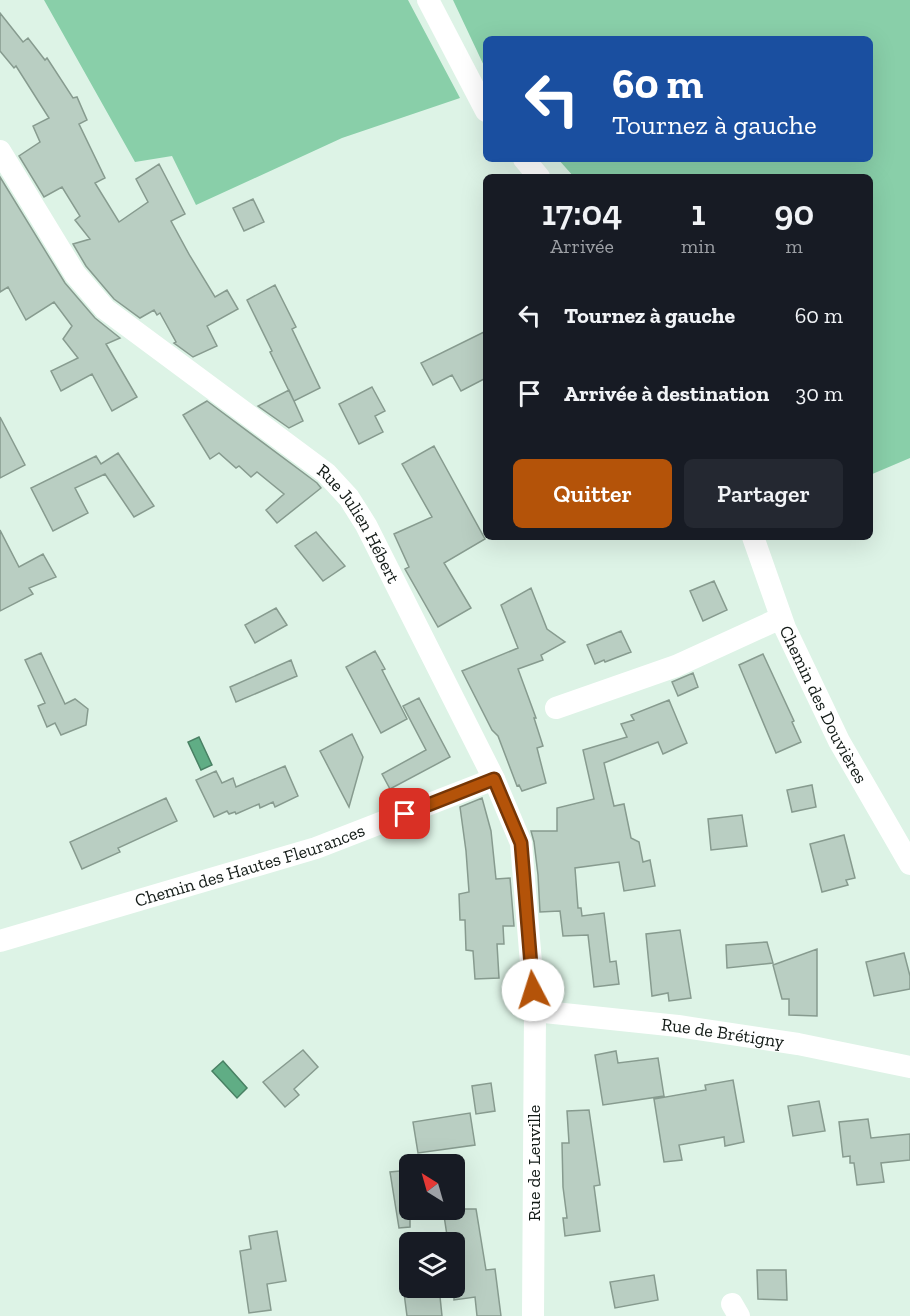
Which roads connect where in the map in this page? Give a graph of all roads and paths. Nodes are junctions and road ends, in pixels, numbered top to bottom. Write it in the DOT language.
graph roads {
  1 [pos="429,0"];
  2 [pos="483,105"];
  3 [pos="0,152"];
  4 [pos="526,162"];
  5 [pos="536,174"];
  6 [pos="754,540"];
  7 [pos="782,618"];
  8 [pos="556,708"];
  9 [pos="494,779"];
  10 [pos="910,864"];
  11 [pos="0,941"];
  12 [pos="535,1011"];
  13 [pos="910,1067"];
  14 [pos="533,1316"];
  1 -- 2 [label="street"];
  3 -- 9 [label="street, Rue Julien Hébert"];
  4 -- 5 [label="street"];
  6 -- 7 [label="street, Chemin des Douvières"];
  7 -- 8 [label="street"];
  7 -- 10 [label="street, Chemin des Douvières"];
  9 -- 11 [label="street, Chemin des Hautes Fleurances"];
  9 -- 12 [label="street, Rue Julien Hébert"];
  12 -- 13 [label="street, Rue de Brétigny"];
  12 -- 14 [label="street, Rue de Leuville"];
}
